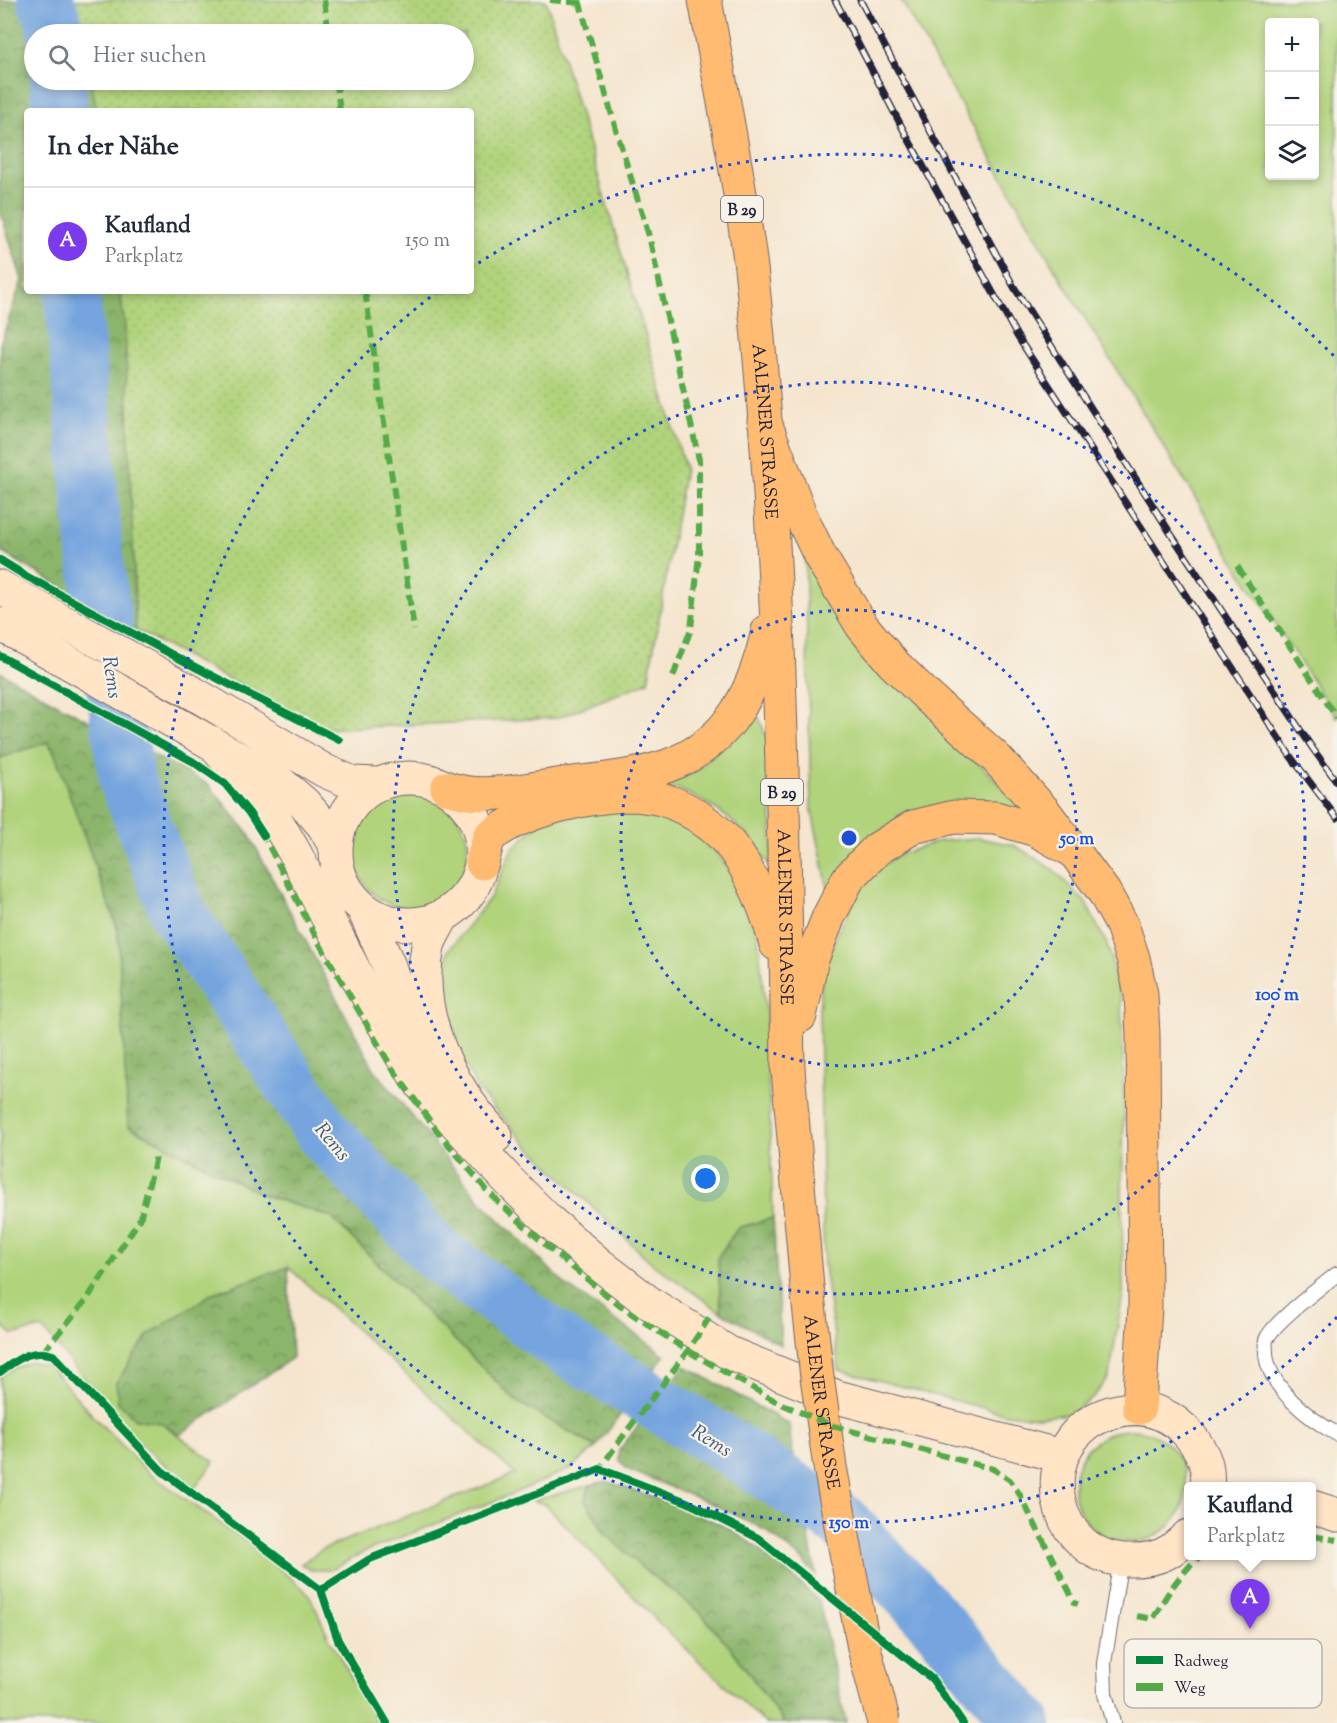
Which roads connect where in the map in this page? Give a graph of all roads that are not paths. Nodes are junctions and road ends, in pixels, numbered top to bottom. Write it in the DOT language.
graph roads {
  1 [pos="705,0"];
  2 [pos="764,420"];
  3 [pos="9,592"];
  4 [pos="776,600"];
  5 [pos="0,624"];
  6 [pos="211,742"];
  7 [pos="378,784"];
  8 [pos="447,788"];
  9 [pos="336,848"];
  10 [pos="1075,852"];
  11 [pos="482,863"];
  12 [pos="363,908"];
  13 [pos="442,917"];
  14 [pos="787,985"];
  15 [pos="788,1070"];
  16 [pos="451,1117"];
  17 [pos="1337,1274"];
  18 [pos="808,1385"];
  19 [pos="1139,1408"];
  20 [pos="1337,1434"];
  21 [pos="1061,1456"];
  22 [pos="1208,1482"];
  23 [pos="1316,1509"];
  24 [pos="1337,1515"];
  25 [pos="1184,1539"];
  26 [pos="1121,1560"];
  27 [pos="884,1723"];
  28 [pos="1113,1723"];
  1 -- 2 [label="main road, AALENER STRASSE / B 29"];
  2 -- 4 [label="main road, AALENER STRASSE / B 29"];
  2 -- 10 [label="main road"];
  3 -- 7 [label="main road"];
  4 -- 8 [label="main road"];
  4 -- 14 [label="main road, AALENER STRASSE / B 29"];
  5 -- 6 [label="main road"];
  6 -- 9 [label="main road"];
  6 -- 16 [label="main road"];
  7 -- 8 [label="main road"];
  7 -- 9 [label="main road"];
  8 -- 11 [label="main road"];
  9 -- 12 [label="main road"];
  10 -- 15 [label="main road"];
  10 -- 19 [label="main road"];
  11 -- 13 [label="main road"];
  11 -- 14 [label="main road"];
  12 -- 13 [label="main road"];
  12 -- 16 [label="main road"];
  13 -- 18 [label="main road"];
  14 -- 15 [label="main road, AALENER STRASSE / B 29"];
  15 -- 27 [label="main road, AALENER STRASSE / B 29, bridge"];
  16 -- 18 [label="main road"];
  17 -- 20 [label="lane"];
  18 -- 21 [label="main road"];
  19 -- 21 [label="main road"];
  19 -- 22 [label="main road"];
  21 -- 26 [label="main road"];
  23 -- 24 [label="main road"];
  25 -- 26 [label="main road"];
  26 -- 28 [label="lane"];
}
